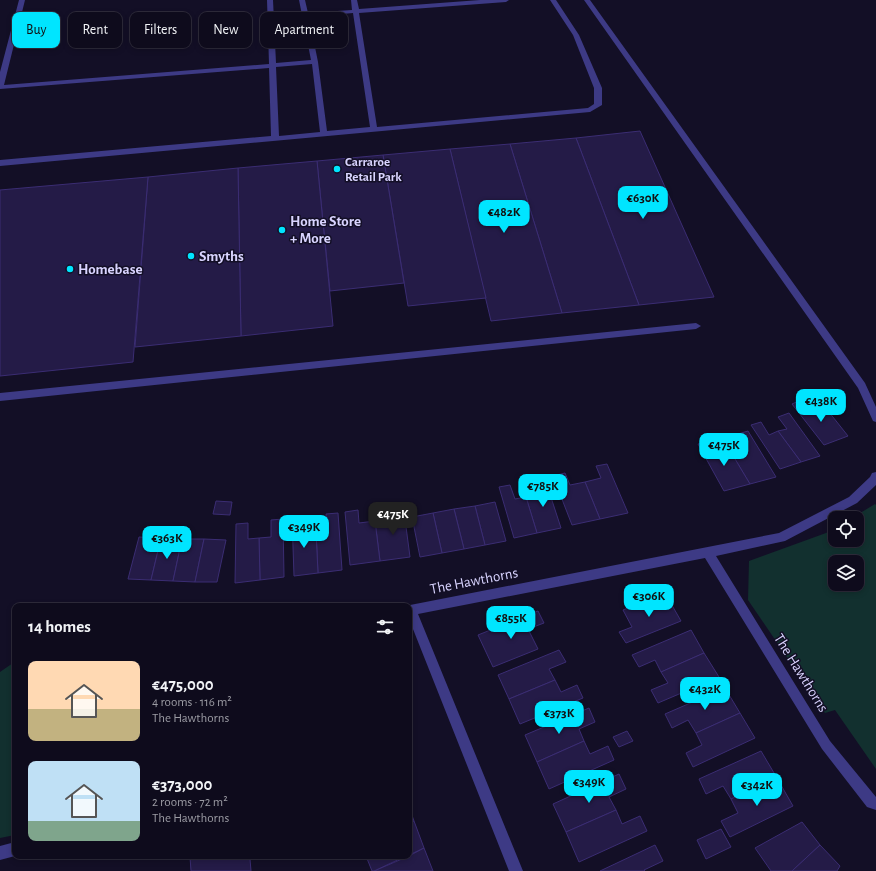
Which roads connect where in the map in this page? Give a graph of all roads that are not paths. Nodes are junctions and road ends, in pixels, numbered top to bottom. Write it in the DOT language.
graph roads {
  1 [pos="22,0"];
  2 [pos="270,0"];
  3 [pos="302,0"];
  4 [pos="354,0"];
  5 [pos="506,0"];
  6 [pos="553,0"];
  7 [pos="587,0"];
  8 [pos="304,12"];
  9 [pos="348,12"];
  10 [pos="356,12"];
  11 [pos="312,48"];
  12 [pos="315,62"];
  13 [pos="273,66"];
  14 [pos="0,87"];
  15 [pos="374,130"];
  16 [pos="324,134"];
  17 [pos="275,139"];
  18 [pos="0,163"];
  19 [pos="696,326"];
  20 [pos="0,397"];
  21 [pos="876,418"];
  22 [pos="876,476"];
  23 [pos="708,552"];
  24 [pos="412,610"];
  25 [pos="412,615"];
  26 [pos="876,804"];
  27 [pos="12,850"];
  28 [pos="0,853"];
  29 [pos="516,871"];
  1 -- 14 [label="street"];
  2 -- 13 [label="street"];
  3 -- 8 [label="street"];
  4 -- 10 [label="street"];
  5 -- 10 [label="street"];
  6 -- 15 [label="street"];
  7 -- 21 [label="street"];
  9 -- 10 [label="street"];
  10 -- 15 [label="street"];
  11 -- 12 [label="street"];
  12 -- 13 [label="street"];
  12 -- 16 [label="street"];
  13 -- 14 [label="street"];
  13 -- 17 [label="street"];
  15 -- 16 [label="street"];
  16 -- 17 [label="street"];
  17 -- 18 [label="street"];
  19 -- 20 [label="street"];
  22 -- 23 [label="street, The Hawthorns"];
  23 -- 24 [label="street, The Hawthorns"];
  23 -- 26 [label="street, The Hawthorns"];
  25 -- 29 [label="street, The Hawthorns"];
  27 -- 28 [label="street"];
}
